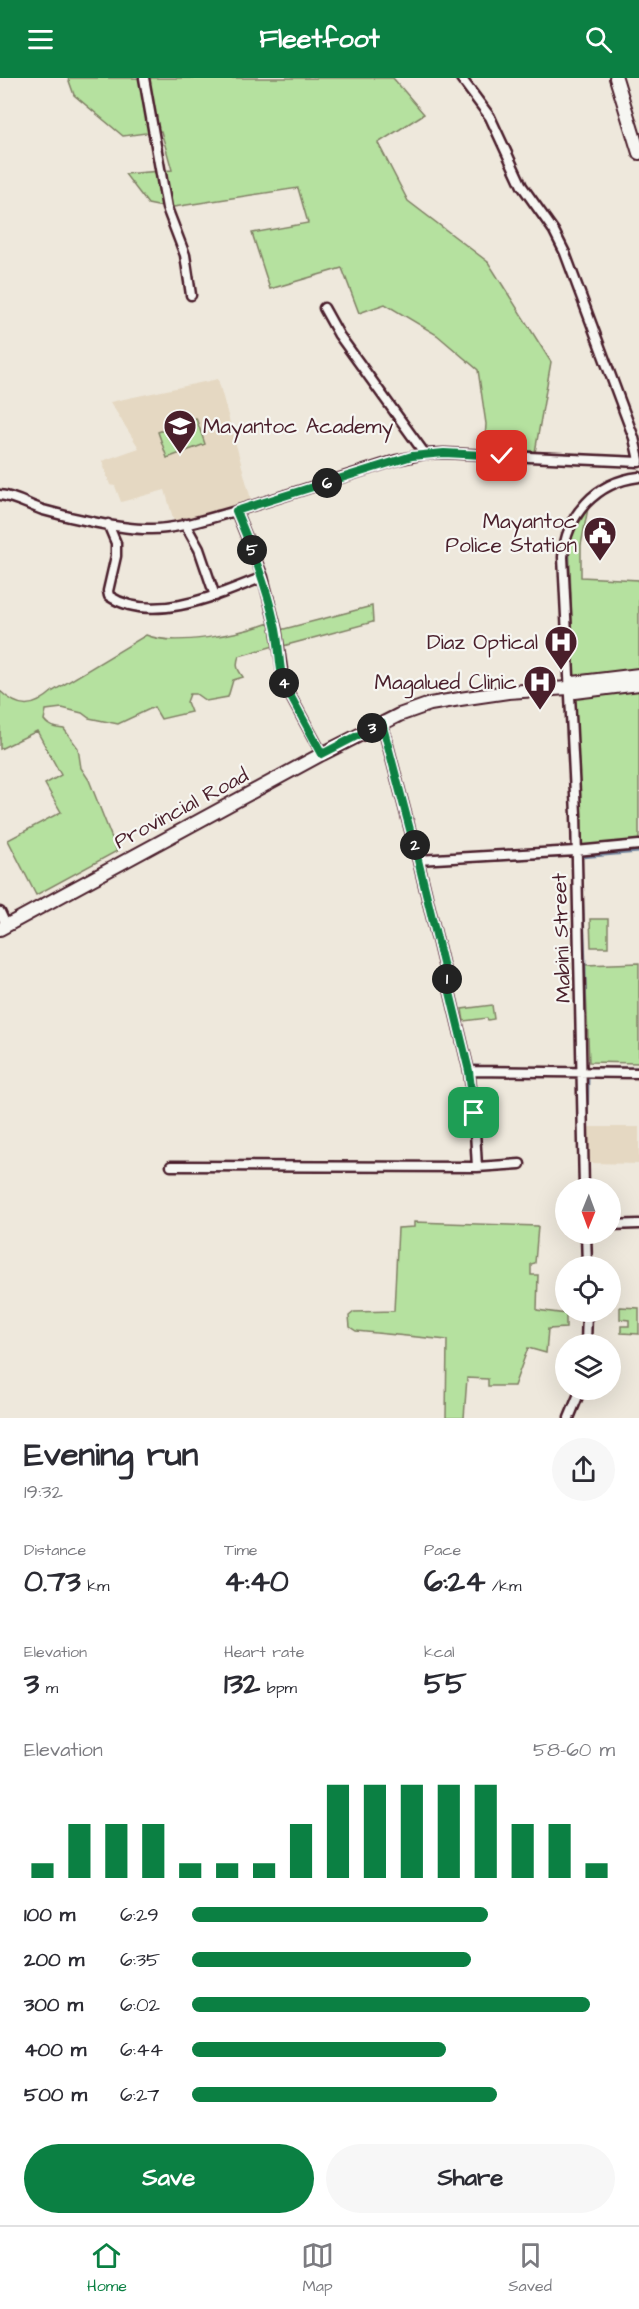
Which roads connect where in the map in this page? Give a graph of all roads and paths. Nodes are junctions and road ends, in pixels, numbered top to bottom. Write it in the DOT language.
graph roads {
  1 [pos="144,78"];
  2 [pos="461,78"];
  3 [pos="616,78"];
  4 [pos="639,153"];
  5 [pos="191,295"];
  6 [pos="324,308"];
  7 [pos="424,454"];
  8 [pos="639,461"];
  9 [pos="639,477"];
  10 [pos="0,495"];
  11 [pos="236,511"];
  12 [pos="108,524"];
  13 [pos="185,524"];
  14 [pos="263,577"];
  15 [pos="215,596"];
  16 [pos="639,675"];
  17 [pos="639,684"];
  18 [pos="568,688"];
  19 [pos="382,723"];
  20 [pos="322,754"];
  21 [pos="639,845"];
  22 [pos="576,851"];
  23 [pos="418,860"];
  24 [pos="0,912"];
  25 [pos="3,927"];
  26 [pos="469,1071"];
  27 [pos="583,1071"];
  28 [pos="639,1073"];
  29 [pos="520,1164"];
  30 [pos="171,1166"];
  31 [pos="477,1167"];
  32 [pos="584,1178"];
  33 [pos="639,1224"];
  34 [pos="621,1225"];
  35 [pos="576,1400"];
  36 [pos="569,1418"];
  1 -- 5 [label="street"];
  2 -- 8 [label="street"];
  3 -- 4 [label="main road"];
  6 -- 7 [label="street"];
  7 -- 8 [label="street"];
  7 -- 11 [label="street"];
  9 -- 18 [label="street, Mabini Street"];
  10 -- 12 [label="street"];
  11 -- 13 [label="street"];
  11 -- 14 [label="street"];
  12 -- 13 [label="street"];
  12 -- 15 [label="street"];
  13 -- 15 [label="street"];
  14 -- 15 [label="street"];
  14 -- 20 [label="street"];
  16 -- 18 [label="main road"];
  17 -- 18 [label="main road"];
  18 -- 19 [label="main road, Provincial Road"];
  18 -- 22 [label="street, Mabini Street"];
  19 -- 20 [label="main road, Provincial Road"];
  19 -- 23 [label="street"];
  20 -- 25 [label="main road, Provincial Road"];
  21 -- 22 [label="street"];
  22 -- 23 [label="street"];
  22 -- 27 [label="street, Mabini Street"];
  23 -- 26 [label="street"];
  24 -- 25 [label="street"];
  26 -- 27 [label="street"];
  26 -- 31 [label="street"];
  27 -- 28 [label="street"];
  27 -- 32 [label="street, Mabini Street"];
  29 -- 31 [label="street"];
  30 -- 31 [label="street"];
  33 -- 34 [label="street"];
  35 -- 36 [label="street"];
}
